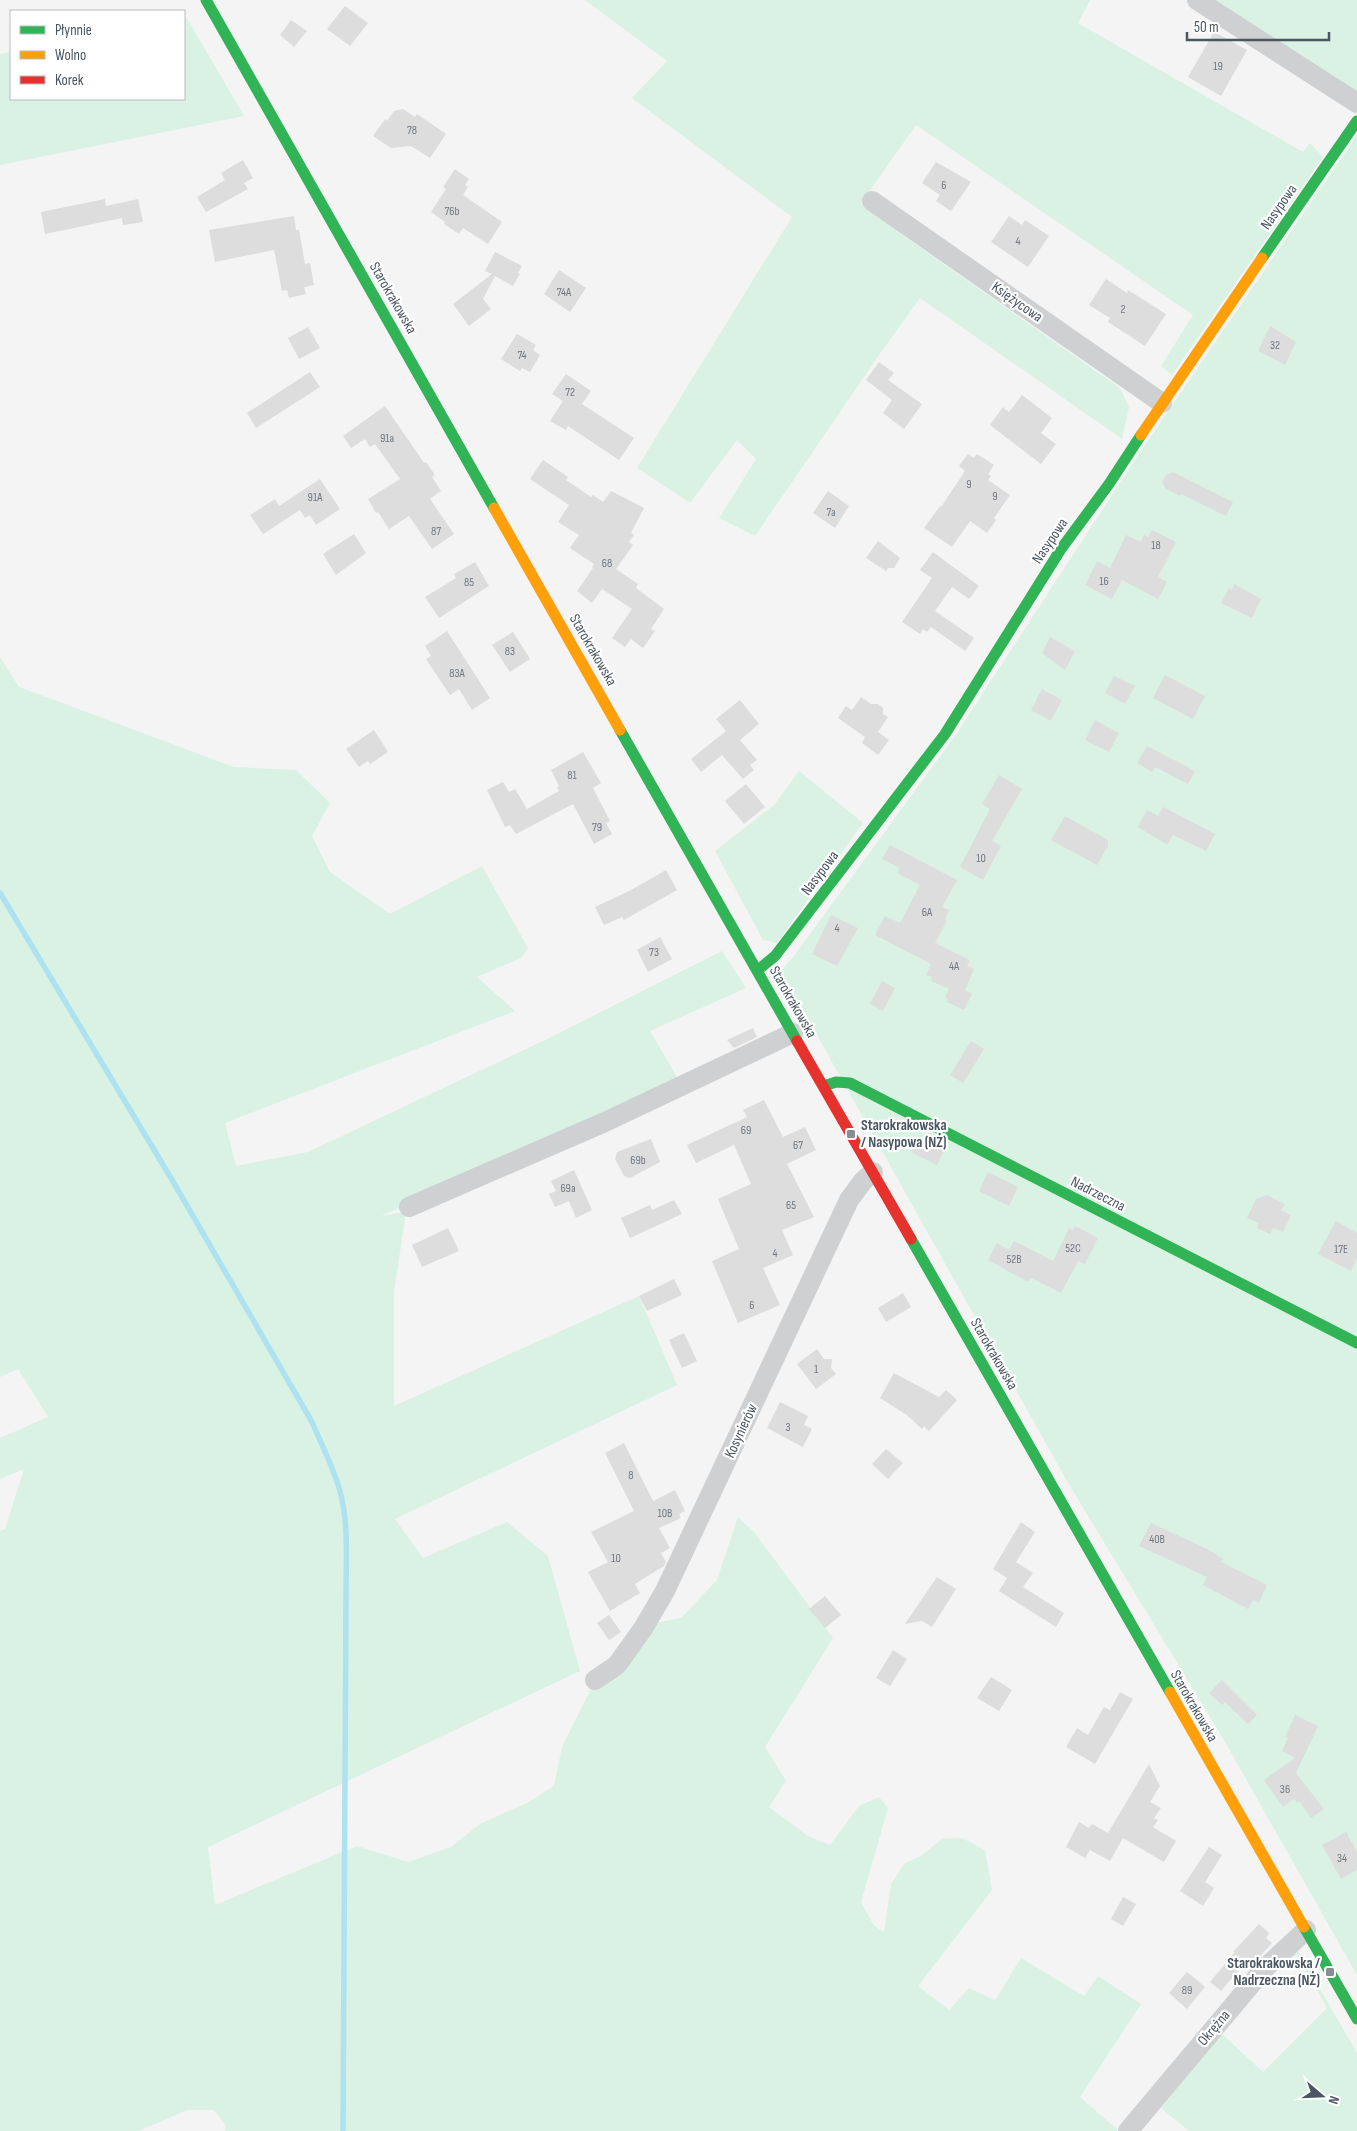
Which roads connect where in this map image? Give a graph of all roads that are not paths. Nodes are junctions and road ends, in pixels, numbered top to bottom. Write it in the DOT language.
graph roads {
  1 [pos="206,0"];
  2 [pos="1197,0"];
  3 [pos="1357,103"];
  4 [pos="1357,121"];
  5 [pos="872,201"];
  6 [pos="1162,403"];
  7 [pos="758,970"];
  8 [pos="793,1033"];
  9 [pos="824,1086"];
  10 [pos="873,1172"];
  11 [pos="409,1207"];
  12 [pos="1357,1343"];
  13 [pos="595,1680"];
  14 [pos="1306,1930"];
  15 [pos="1357,2019"];
  16 [pos="1128,2131"];
  1 -- 7 [label="street, Starokrakowska"];
  2 -- 3 [label="street"];
  4 -- 6 [label="street, Nasypowa"];
  5 -- 6 [label="street, Księżycowa"];
  6 -- 7 [label="street, Nasypowa"];
  7 -- 8 [label="street, Starokrakowska"];
  8 -- 9 [label="street, Starokrakowska"];
  8 -- 11 [label="street"];
  9 -- 10 [label="street, Starokrakowska"];
  9 -- 12 [label="street, Nadrzeczna"];
  10 -- 13 [label="street, Kosynierów"];
  10 -- 14 [label="street, Starokrakowska"];
  14 -- 15 [label="street, Starokrakowska"];
  14 -- 16 [label="street, Okrężna"];
}
